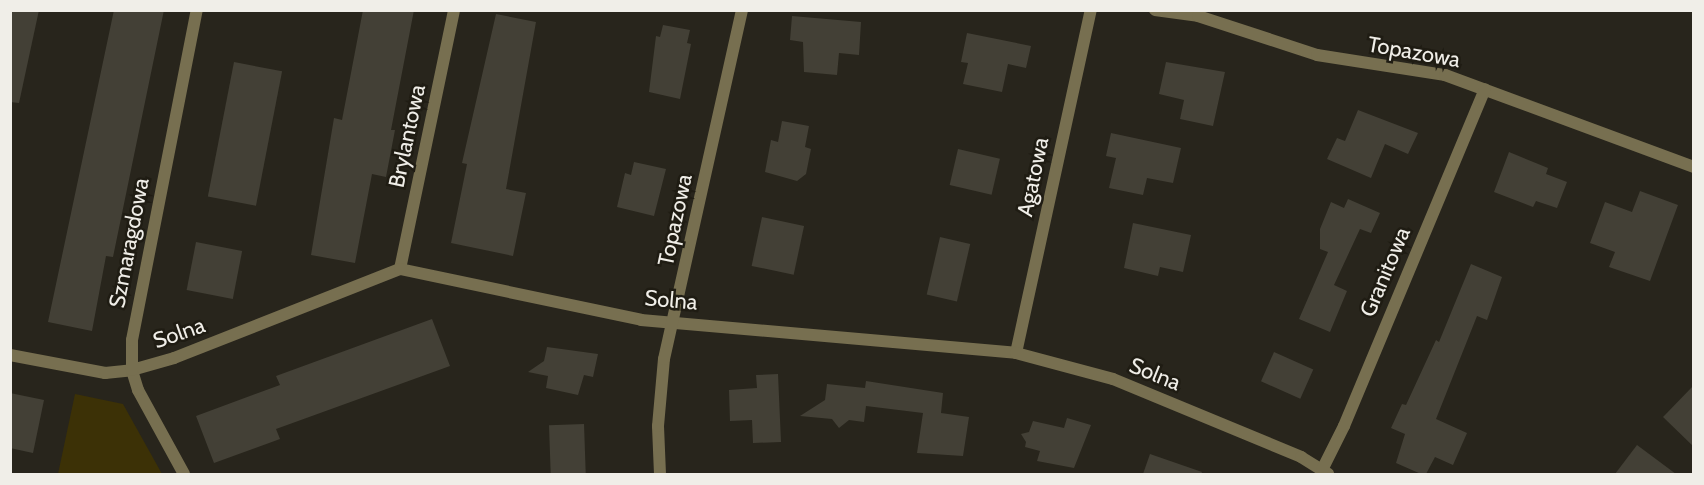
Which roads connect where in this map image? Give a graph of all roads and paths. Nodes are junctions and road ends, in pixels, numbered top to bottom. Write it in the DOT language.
graph roads {
  1 [pos="197,10"];
  2 [pos="454,10"];
  3 [pos="742,10"];
  4 [pos="1091,10"];
  5 [pos="1155,10"];
  6 [pos="1485,89"];
  7 [pos="1694,167"];
  8 [pos="400,269"];
  9 [pos="674,322"];
  10 [pos="1016,353"];
  11 [pos="10,355"];
  12 [pos="132,370"];
  13 [pos="1325,472"];
  14 [pos="184,474"];
  15 [pos="660,474"];
  1 -- 12 [label="street, Szmaragdowa"];
  2 -- 8 [label="street, Brylantowa"];
  3 -- 9 [label="street, Topazowa"];
  4 -- 10 [label="street, Agatowa"];
  5 -- 6 [label="street, Topazowa"];
  6 -- 7 [label="street, Topazowa"];
  6 -- 13 [label="street, Granitowa"];
  8 -- 9 [label="street, Solna"];
  8 -- 12 [label="street, Solna"];
  9 -- 10 [label="street, Solna"];
  9 -- 15 [label="street, Topazowa"];
  10 -- 13 [label="street, Solna"];
  11 -- 12 [label="street, Solna"];
  12 -- 14 [label="street, Szmaragdowa"];
}
